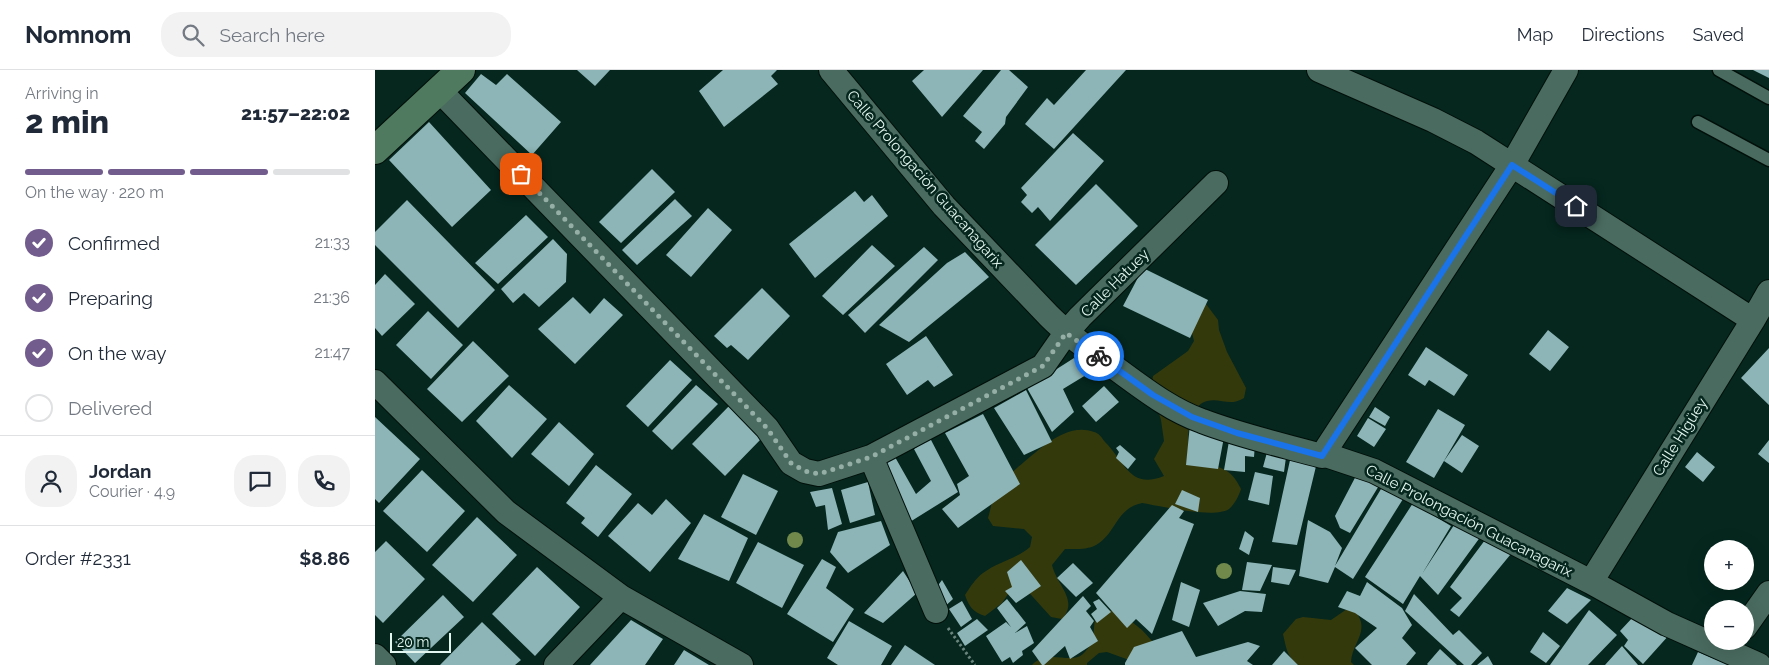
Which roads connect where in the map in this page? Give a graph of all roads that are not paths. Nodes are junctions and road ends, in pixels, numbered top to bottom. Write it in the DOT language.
graph roads {
  1 [pos="460,70"];
  2 [pos="831,70"];
  3 [pos="1319,70"];
  4 [pos="1566,70"];
  5 [pos="1719,70"];
  6 [pos="439,90"];
  7 [pos="1769,98"];
  8 [pos="1698,122"];
  9 [pos="375,150"];
  10 [pos="1769,160"];
  11 [pos="1512,165"];
  12 [pos="1215,183"];
  13 [pos="1769,292"];
  14 [pos="1753,320"];
  15 [pos="1066,333"];
  16 [pos="375,382"];
  17 [pos="1323,454"];
  18 [pos="871,457"];
  19 [pos="1591,582"];
  20 [pos="1769,593"];
  21 [pos="621,597"];
  22 [pos="936,611"];
  23 [pos="1754,614"];
  24 [pos="1704,637"];
  25 [pos="1737,650"];
  26 [pos="375,656"];
  27 [pos="383,665"];
  28 [pos="556,665"];
  29 [pos="741,665"];
  30 [pos="1759,665"];
  1 -- 6 [label="street"];
  2 -- 15 [label="street, Calle Prolongación Guacanagarix"];
  3 -- 11 [label="street"];
  4 -- 11 [label="street"];
  5 -- 7 [label="lane"];
  6 -- 9 [label="street"];
  6 -- 18 [label="street, Calle Hatuey"];
  8 -- 10 [label="lane"];
  11 -- 14 [label="street"];
  11 -- 17 [label="street"];
  12 -- 15 [label="street, Calle Hatuey"];
  13 -- 14 [label="street, Calle Higüey"];
  14 -- 19 [label="street, Calle Higüey"];
  15 -- 17 [label="street, Calle Prolongación Guacanagarix"];
  15 -- 18 [label="street, Calle Hatuey"];
  16 -- 21 [label="street"];
  17 -- 19 [label="street, Calle Prolongación Guacanagarix"];
  18 -- 22 [label="street"];
  19 -- 24 [label="street, Calle Prolongación Guacanagarix"];
  20 -- 23 [label="street"];
  21 -- 28 [label="street"];
  21 -- 29 [label="street"];
  25 -- 30 [label="street, Calle Prolongación Guacanagarix"];
  26 -- 27 [label="street"];
}
